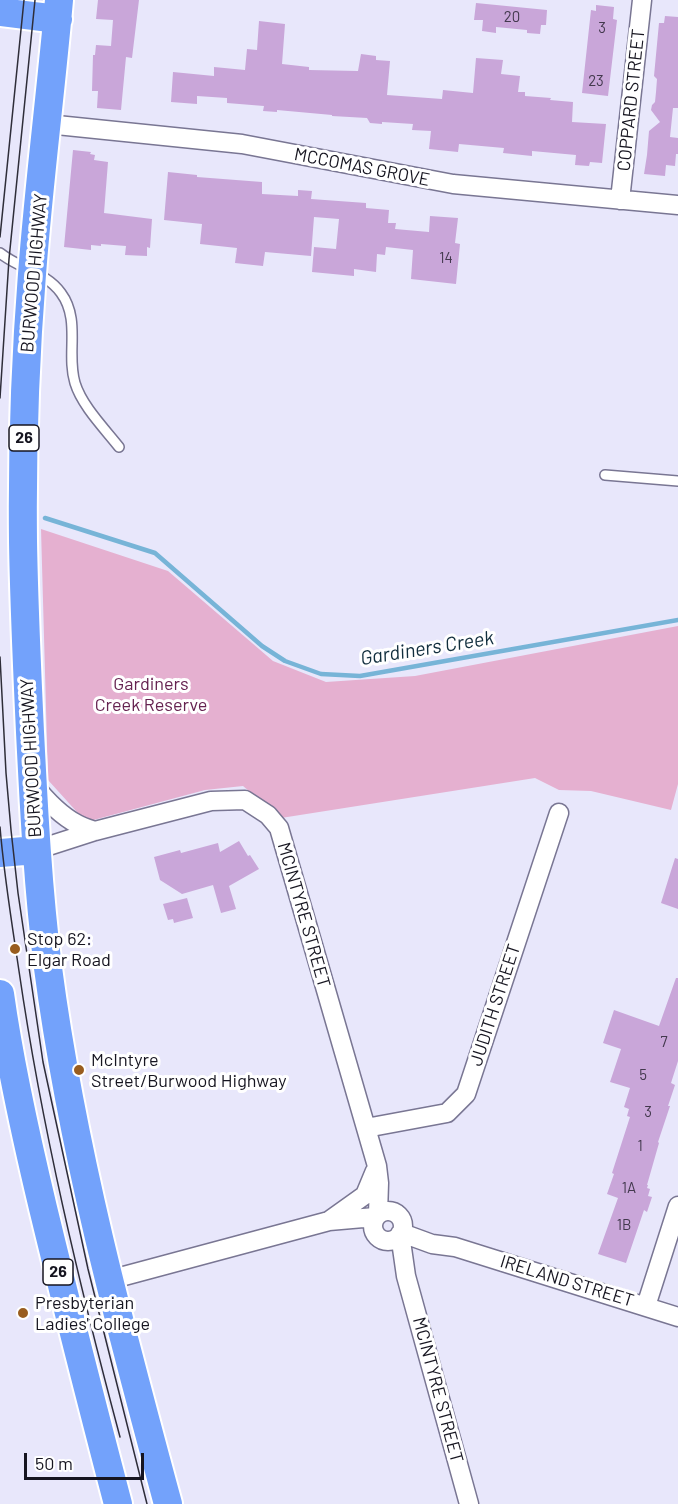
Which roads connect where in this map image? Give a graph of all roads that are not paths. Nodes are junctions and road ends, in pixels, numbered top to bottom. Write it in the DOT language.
graph roads {
  1 [pos="2,0"];
  2 [pos="642,0"];
  3 [pos="58,9"];
  4 [pos="0,12"];
  5 [pos="0,17"];
  6 [pos="47,124"];
  7 [pos="620,200"];
  8 [pos="678,205"];
  9 [pos="0,253"];
  10 [pos="32,270"];
  11 [pos="119,447"];
  12 [pos="605,475"];
  13 [pos="678,481"];
  14 [pos="33,784"];
  15 [pos="559,813"];
  16 [pos="95,831"];
  17 [pos="36,850"];
  18 [pos="0,853"];
  19 [pos="0,993"];
  20 [pos="366,1128"];
  21 [pos="378,1174"];
  22 [pos="678,1206"];
  23 [pos="329,1221"];
  24 [pos="388,1224"];
  25 [pos="432,1244"];
  26 [pos="455,1247"];
  27 [pos="406,1276"];
  28 [pos="109,1280"];
  29 [pos="646,1305"];
  30 [pos="678,1317"];
  31 [pos="114,1497"];
  32 [pos="168,1504"];
  33 [pos="469,1504"];
  1 -- 4 [label="highway"];
  2 -- 7 [label="street, COPPARD STREET"];
  3 -- 4 [label="highway"];
  3 -- 6 [label="highway, BURWOOD HIGHWAY / 26"];
  4 -- 5 [label="highway"];
  6 -- 7 [label="street, MCCOMAS GROVE"];
  6 -- 10 [label="highway, BURWOOD HIGHWAY / 26"];
  7 -- 8 [label="street, MCCOMAS GROVE"];
  9 -- 10 [label="lane"];
  10 -- 11 [label="lane"];
  10 -- 14 [label="highway, BURWOOD HIGHWAY / 26"];
  12 -- 13 [label="lane"];
  14 -- 16 [label="street"];
  14 -- 17 [label="highway, BURWOOD HIGHWAY / 26"];
  15 -- 20 [label="street, JUDITH STREET"];
  16 -- 17 [label="street, MCINTYRE STREET"];
  16 -- 20 [label="street, MCINTYRE STREET"];
  17 -- 18 [label="highway"];
  17 -- 28 [label="highway, BURWOOD HIGHWAY / 26"];
  19 -- 31 [label="highway, 26"];
  20 -- 21 [label="street, MCINTYRE STREET"];
  21 -- 23 [label="street"];
  21 -- 24 [label="street, MCINTYRE STREET"];
  22 -- 29 [label="street"];
  23 -- 24 [label="street, IRELAND STREET"];
  23 -- 28 [label="street, IRELAND STREET"];
  24 -- 25 [label="street, IRELAND STREET"];
  24 -- 26 [label="street, IRELAND STREET"];
  24 -- 27 [label="street, MCINTYRE STREET"];
  25 -- 26 [label="street, IRELAND STREET"];
  25 -- 27 [label="street"];
  26 -- 29 [label="street, IRELAND STREET"];
  27 -- 33 [label="street, MCINTYRE STREET"];
  28 -- 32 [label="highway, BURWOOD HIGHWAY / 26"];
  29 -- 30 [label="street, IRELAND STREET"];
}
